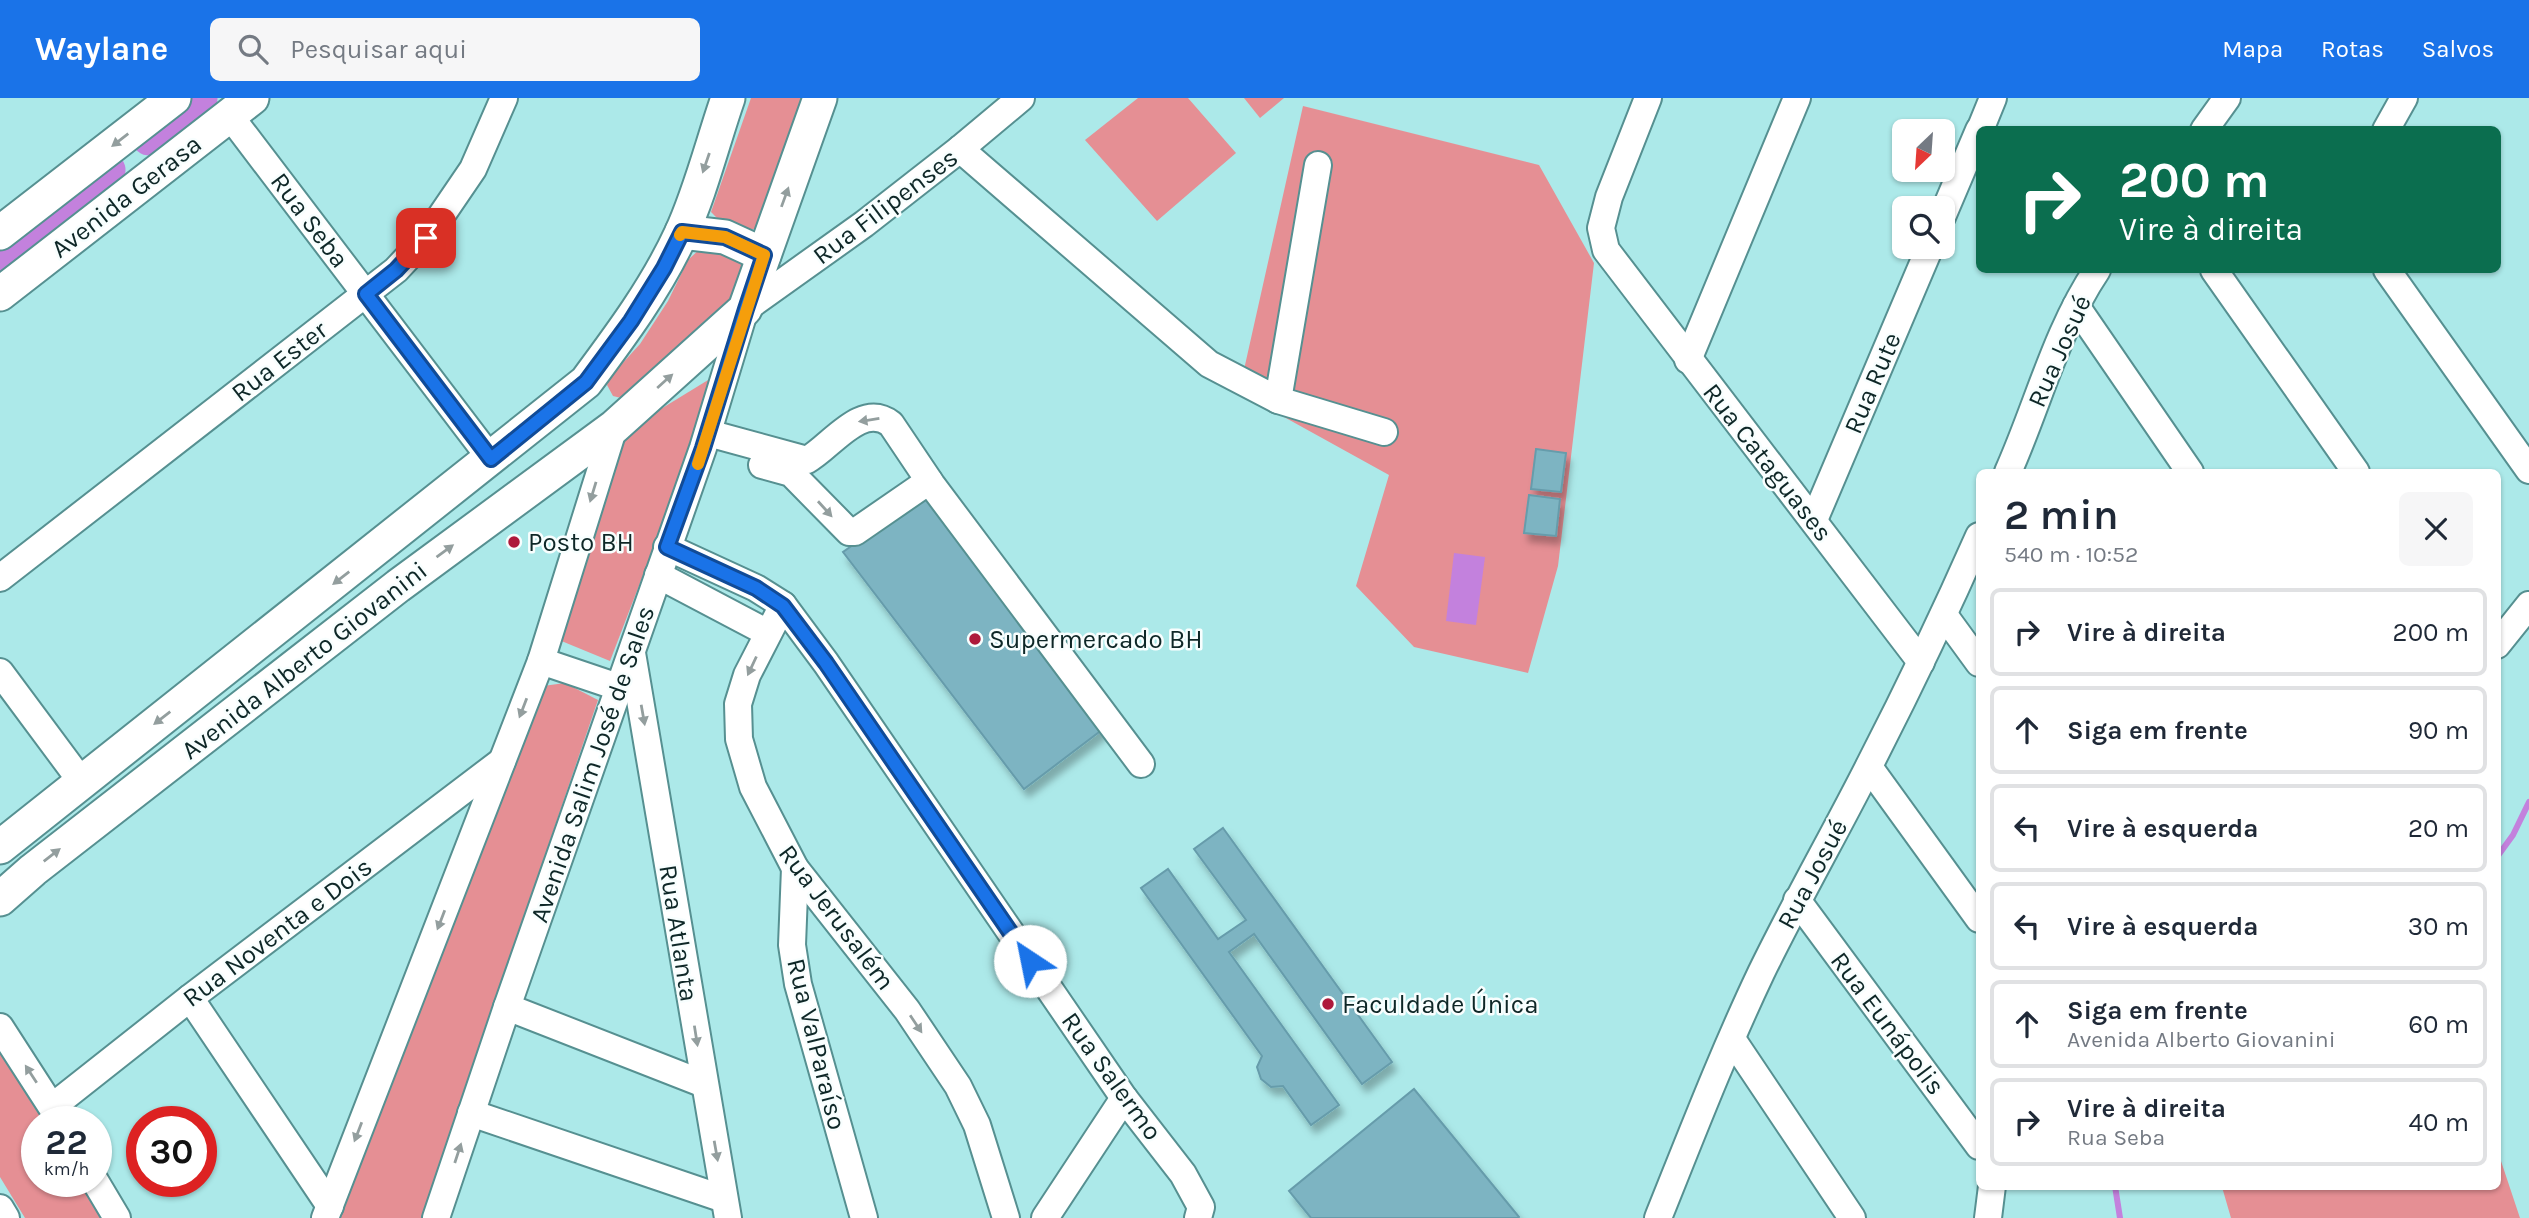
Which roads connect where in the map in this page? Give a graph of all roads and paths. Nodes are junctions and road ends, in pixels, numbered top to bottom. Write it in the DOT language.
graph roads {
  1 [pos="174,98"];
  2 [pos="504,98"];
  3 [pos="728,98"];
  4 [pos="820,98"];
  5 [pos="1021,98"];
  6 [pos="1648,98"];
  7 [pos="1797,98"];
  8 [pos="1993,98"];
  9 [pos="2227,98"];
  10 [pos="2404,98"];
  11 [pos="241,107"];
  12 [pos="1981,126"];
  13 [pos="2207,126"];
  14 [pos="2388,126"];
  15 [pos="1976,137"];
  16 [pos="960,149"];
  17 [pos="1318,164"];
  18 [pos="1951,196"];
  19 [pos="682,232"];
  20 [pos="0,233"];
  21 [pos="764,255"];
  22 [pos="1925,259"];
  23 [pos="2095,273"];
  24 [pos="2216,273"];
  25 [pos="2388,273"];
  26 [pos="0,294"];
  27 [pos="366,294"];
  28 [pos="2076,306"];
  29 [pos="746,309"];
  30 [pos="1688,360"];
  31 [pos="586,382"];
  32 [pos="1278,400"];
  33 [pos="614,427"];
  34 [pos="1384,432"];
  35 [pos="706,441"];
  36 [pos="491,459"];
  37 [pos="2013,469"];
  38 [pos="2188,469"];
  39 [pos="2354,469"];
  40 [pos="2529,470"];
  41 [pos="929,481"];
  42 [pos="1814,520"];
  43 [pos="1976,543"];
  44 [pos="667,547"];
  45 [pos="372,553"];
  46 [pos="659,575"];
  47 [pos="0,578"];
  48 [pos="398,586"];
  49 [pos="2529,605"];
  50 [pos="783,606"];
  51 [pos="1944,615"];
  52 [pos="768,633"];
  53 [pos="2501,640"];
  54 [pos="631,648"];
  55 [pos="1976,659"];
  56 [pos="541,661"];
  57 [pos="1921,662"];
  58 [pos="0,672"];
  59 [pos="618,687"];
  60 [pos="503,760"];
  61 [pos="1141,764"];
  62 [pos="1868,767"];
  63 [pos="81,781"];
  64 [pos="0,847"];
  65 [pos="794,868"];
  66 [pos="0,900"];
  67 [pos="1797,900"];
  68 [pos="1976,915"];
  69 [pos="190,998"];
  70 [pos="507,1007"];
  71 [pos="0,1027"];
  72 [pos="1732,1039"];
  73 [pos="704,1084"];
  74 [pos="1124,1098"];
  75 [pos="50,1106"];
  76 [pos="66,1106"];
  77 [pos="471,1113"];
  78 [pos="1976,1142"];
  79 [pos="1992,1190"];
  80 [pos="105,1197"];
  81 [pos="0,1208"];
  82 [pos="726,1208"];
  83 [pos="327,1212"];
  84 [pos="1200,1212"];
  85 [pos="1667,1213"];
  86 [pos="6,1218"];
  87 [pos="117,1218"];
  88 [pos="436,1218"];
  89 [pos="864,1218"];
  90 [pos="1006,1218"];
  91 [pos="1045,1218"];
  92 [pos="1852,1218"];
  93 [pos="1988,1218"];
  1 -- 20 [label="main road, Avenida Gerasa, one-way"];
  2 -- 27 [label="street, Rua Ester"];
  3 -- 19 [label="main road, Avenida Alberto Giovanini, one-way"];
  21 -- 4 [label="main road, one-way"];
  5 -- 16 [label="street, Rua Filipenses"];
  6 -- 30 [label="street, Rua Cataguases"];
  7 -- 30 [label="street"];
  8 -- 12 [label="street"];
  9 -- 13 [label="street"];
  10 -- 14 [label="street"];
  11 -- 26 [label="main road, Avenida Gerasa"];
  11 -- 27 [label="street, Rua Seba"];
  15 -- 18 [label="street"];
  16 -- 29 [label="street, Rua Filipenses"];
  16 -- 32 [label="street"];
  17 -- 32 [label="street"];
  19 -- 21 [label="main road"];
  19 -- 31 [label="main road, Avenida Alberto Giovanini"];
  21 -- 29 [label="main road"];
  22 -- 42 [label="street, Rua Rute"];
  23 -- 28 [label="street, Rua Josué"];
  24 -- 39 [label="street"];
  25 -- 40 [label="street"];
  27 -- 36 [label="street, Rua Seba"];
  27 -- 47 [label="street, Rua Ester"];
  28 -- 37 [label="street, Rua Josué"];
  28 -- 38 [label="street"];
  33 -- 29 [label="main road, Avenida Alberto Giovanini, one-way"];
  29 -- 35 [label="street, Avenida Salim José de Sales"];
  30 -- 42 [label="street, Rua Cataguases"];
  31 -- 33 [label="main road"];
  31 -- 36 [label="main road, Avenida Alberto Giovanini"];
  32 -- 34 [label="street"];
  48 -- 33 [label="main road, Avenida Alberto Giovanini, one-way"];
  33 -- 56 [label="street, one-way"];
  35 -- 41 [label="street, one-way"];
  41 -- 35 [label="street, one-way"];
  35 -- 44 [label="street, Avenida Salim José de Sales"];
  36 -- 45 [label="main road, Avenida Alberto Giovanini"];
  41 -- 61 [label="street"];
  42 -- 57 [label="street, Rua Cataguases"];
  43 -- 51 [label="street, Rua Josué"];
  44 -- 46 [label="street, Avenida Salim José de Sales"];
  44 -- 50 [label="street, Rua Salermo"];
  45 -- 48 [label="main road"];
  45 -- 63 [label="main road, Avenida Alberto Giovanini, one-way"];
  46 -- 52 [label="street"];
  46 -- 54 [label="street, Avenida Salim José de Sales"];
  66 -- 48 [label="main road, Avenida Alberto Giovanini, one-way"];
  49 -- 53 [label="street"];
  50 -- 52 [label="street, Rua Jerusalém"];
  50 -- 74 [label="street, Rua Salermo"];
  51 -- 55 [label="street"];
  51 -- 57 [label="street, Rua Josué"];
  52 -- 65 [label="street, Rua Jerusalém, one-way"];
  54 -- 59 [label="street, Avenida Salim José de Sales"];
  54 -- 73 [label="street, Rua Atlanta, one-way"];
  56 -- 59 [label="street"];
  56 -- 60 [label="street, one-way"];
  57 -- 62 [label="street, Rua Josué"];
  58 -- 63 [label="street"];
  59 -- 70 [label="street, Avenida Salim José de Sales"];
  60 -- 69 [label="street, Rua Noventa e Dois"];
  60 -- 83 [label="street, one-way"];
  62 -- 67 [label="street, Rua Josué"];
  62 -- 68 [label="street"];
  63 -- 64 [label="main road, Avenida Alberto Giovanini"];
  65 -- 89 [label="street, Rua ValParaíso"];
  65 -- 90 [label="street, Rua Jerusalém, one-way"];
  67 -- 72 [label="street, Rua Josué"];
  67 -- 78 [label="street, Rua Eunápolis"];
  69 -- 76 [label="street, Rua Noventa e Dois"];
  69 -- 83 [label="street"];
  70 -- 73 [label="street"];
  70 -- 77 [label="street, Avenida Salim José de Sales"];
  75 -- 71 [label="street, one-way"];
  72 -- 85 [label="street, Rua Josué"];
  72 -- 92 [label="street"];
  73 -- 82 [label="street, Rua Atlanta, one-way"];
  74 -- 84 [label="street, Rua Salermo"];
  74 -- 91 [label="street"];
  77 -- 82 [label="street"];
  88 -- 77 [label="street, Avenida Salim José de Sales, one-way"];
  79 -- 93 [label="street"];
  80 -- 87 [label="street"];
  81 -- 86 [label="street"];
}
